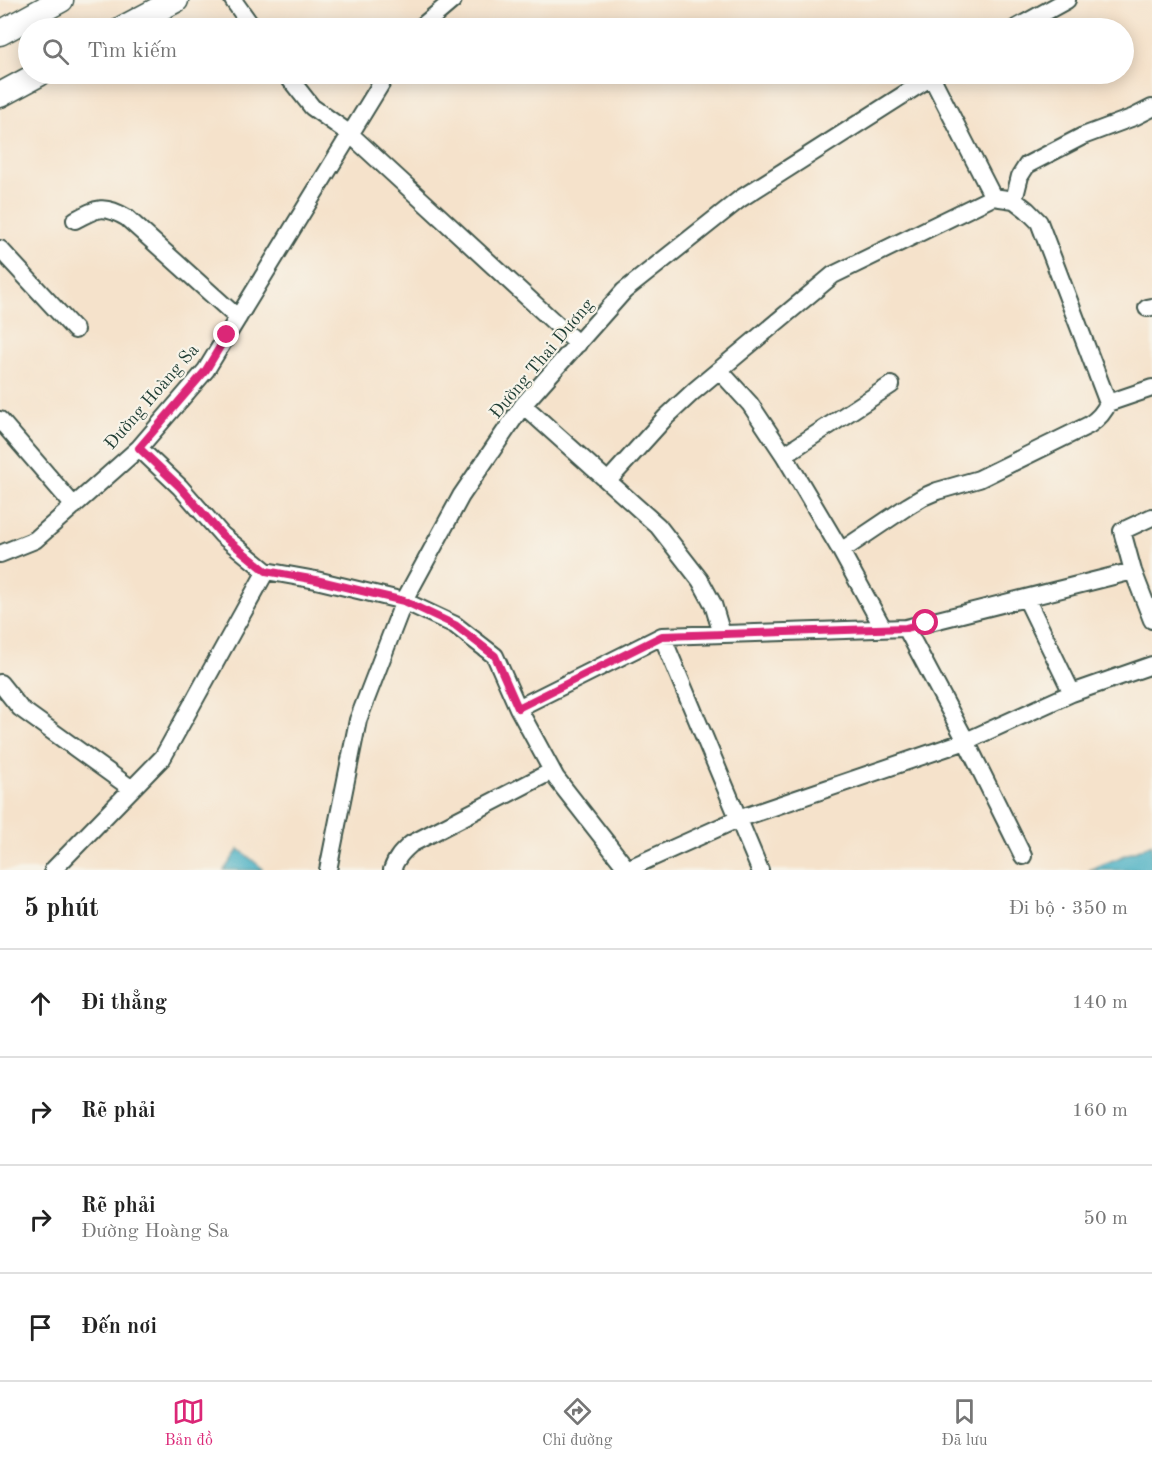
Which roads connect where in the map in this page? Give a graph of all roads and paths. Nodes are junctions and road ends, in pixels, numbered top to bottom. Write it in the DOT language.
graph roads {
  1 [pos="61,0"];
  2 [pos="176,0"];
  3 [pos="232,0"];
  4 [pos="453,0"];
  5 [pos="1066,0"];
  6 [pos="28,18"];
  7 [pos="142,18"];
  8 [pos="246,18"];
  9 [pos="432,18"];
  10 [pos="1034,18"];
  11 [pos="18,23"];
  12 [pos="0,33"];
  13 [pos="20,84"];
  14 [pos="294,84"];
  15 [pos="381,84"];
  16 [pos="920,84"];
  17 [pos="938,84"];
  18 [pos="0,95"];
  19 [pos="1152,108"];
  20 [pos="350,134"];
  21 [pos="993,197"];
  22 [pos="1014,200"];
  23 [pos="75,220"];
  24 [pos="0,249"];
  25 [pos="238,318"];
  26 [pos="75,330"];
  27 [pos="578,344"];
  28 [pos="719,370"];
  29 [pos="891,385"];
  30 [pos="1152,388"];
  31 [pos="1108,403"];
  32 [pos="523,405"];
  33 [pos="0,420"];
  34 [pos="139,448"];
  35 [pos="784,455"];
  36 [pos="608,482"];
  37 [pos="74,506"];
  38 [pos="1152,517"];
  39 [pos="841,551"];
  40 [pos="0,554"];
  41 [pos="266,571"];
  42 [pos="1133,571"];
  43 [pos="1026,598"];
  44 [pos="404,601"];
  45 [pos="1152,620"];
  46 [pos="883,628"];
  47 [pos="906,628"];
  48 [pos="722,634"];
  49 [pos="662,636"];
  50 [pos="1152,665"];
  51 [pos="0,683"];
  52 [pos="1072,693"];
  53 [pos="518,708"];
  54 [pos="966,741"];
  55 [pos="552,771"];
  56 [pos="132,789"];
  57 [pos="738,819"];
  58 [pos="1023,855"];
  59 [pos="53,870"];
  60 [pos="328,870"];
  61 [pos="392,870"];
  62 [pos="760,870"];
  1 -- 6 [label="main road"];
  2 -- 7 [label="main road"];
  3 -- 8 [label="street"];
  4 -- 9 [label="street"];
  5 -- 10 [label="street"];
  11 -- 12 [label="main road"];
  13 -- 18 [label="main road"];
  14 -- 20 [label="street"];
  15 -- 20 [label="street, Đường Hoàng Sa"];
  16 -- 27 [label="street, Đường Thai Dương"];
  17 -- 21 [label="street"];
  19 -- 22 [label="street"];
  20 -- 25 [label="street, Đường Hoàng Sa"];
  20 -- 27 [label="street"];
  21 -- 22 [label="street"];
  21 -- 28 [label="street"];
  22 -- 31 [label="street"];
  23 -- 25 [label="street"];
  24 -- 26 [label="street"];
  25 -- 34 [label="street, Đường Hoàng Sa"];
  27 -- 32 [label="street, Đường Thai Dương"];
  28 -- 35 [label="street"];
  28 -- 36 [label="street"];
  29 -- 35 [label="street"];
  30 -- 31 [label="street"];
  31 -- 39 [label="street"];
  32 -- 36 [label="street"];
  32 -- 44 [label="street, Đường Thai Dương"];
  33 -- 37 [label="street"];
  34 -- 37 [label="street, Đường Hoàng Sa"];
  34 -- 41 [label="street"];
  35 -- 39 [label="street"];
  36 -- 48 [label="street"];
  37 -- 40 [label="street, Đường Hoàng Sa"];
  38 -- 42 [label="street"];
  39 -- 46 [label="street"];
  41 -- 44 [label="street"];
  41 -- 56 [label="street"];
  42 -- 43 [label="street"];
  42 -- 45 [label="street"];
  43 -- 47 [label="street"];
  43 -- 52 [label="street"];
  44 -- 53 [label="street"];
  44 -- 60 [label="street, Đường Thai Dương"];
  46 -- 47 [label="street"];
  46 -- 48 [label="street"];
  47 -- 54 [label="street"];
  48 -- 49 [label="street"];
  49 -- 53 [label="street"];
  49 -- 57 [label="street"];
  50 -- 52 [label="street"];
  51 -- 56 [label="street"];
  52 -- 54 [label="street"];
  53 -- 55 [label="street"];
  54 -- 57 [label="street"];
  54 -- 58 [label="street"];
  55 -- 57 [label="street"];
  55 -- 61 [label="street"];
  56 -- 59 [label="street"];
  57 -- 62 [label="street"];
}
